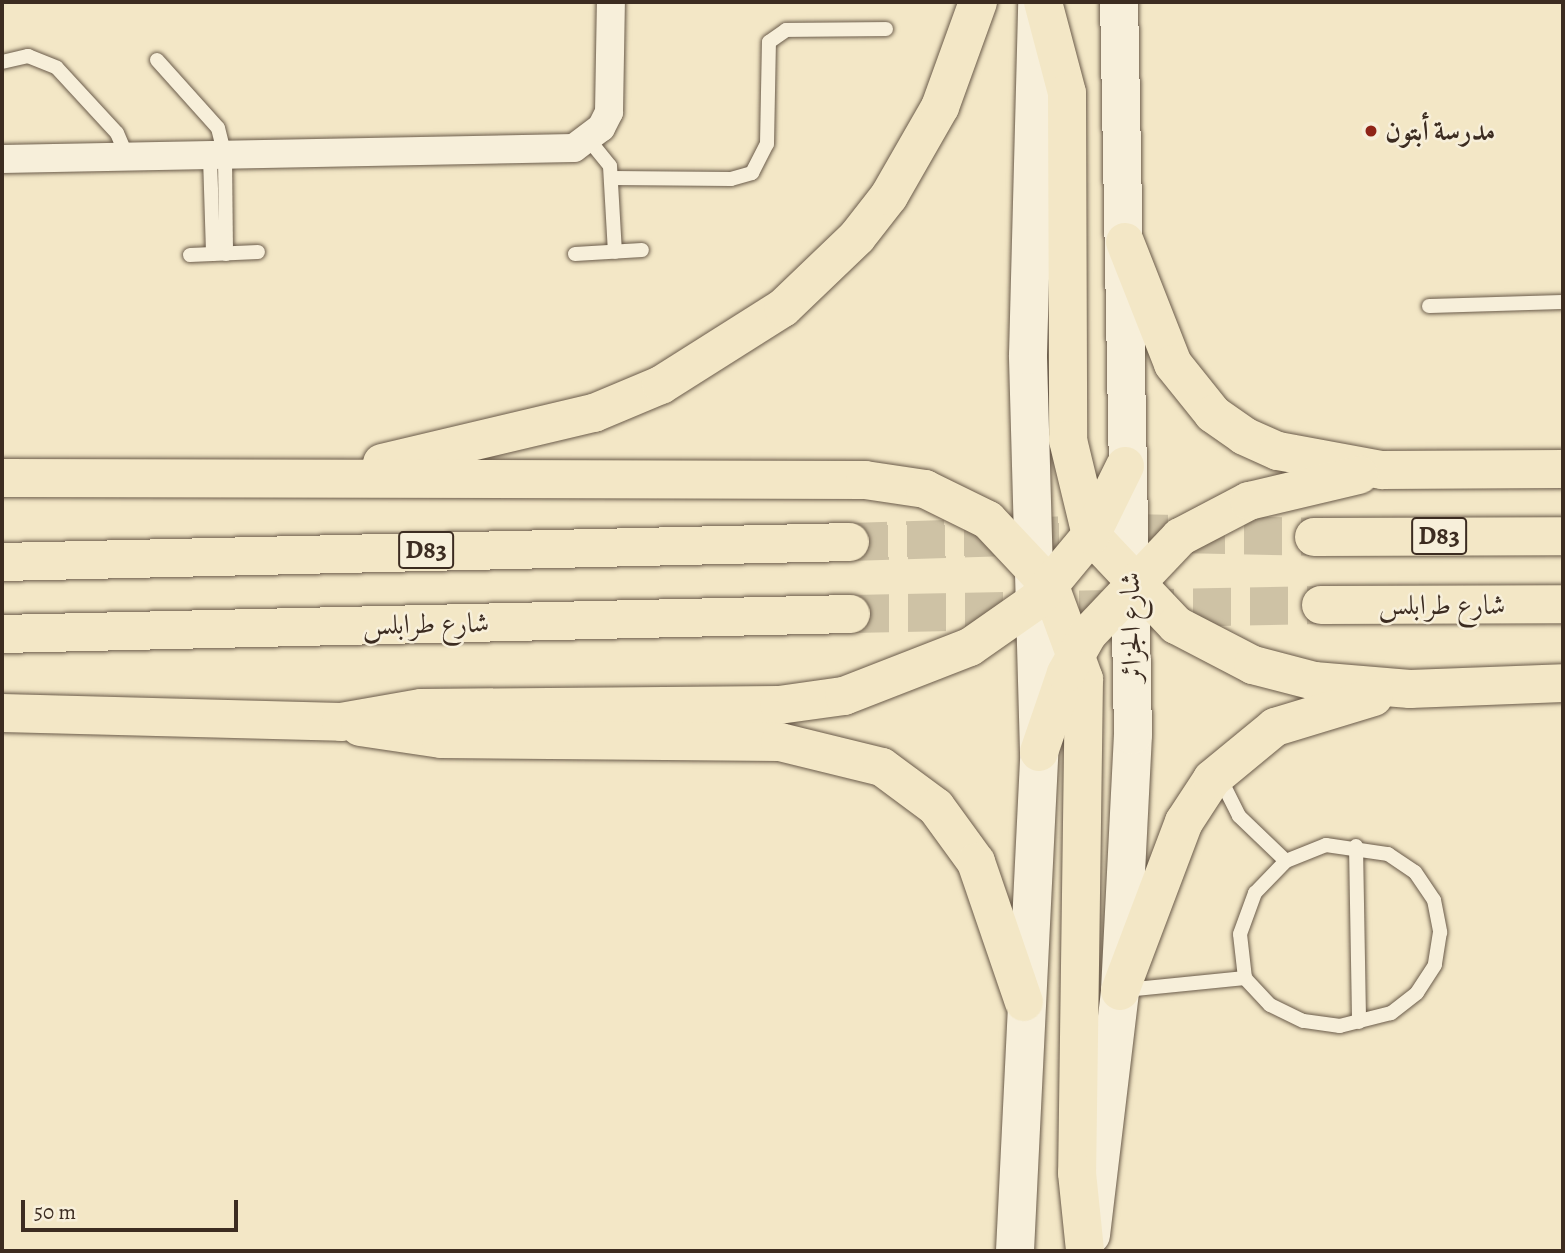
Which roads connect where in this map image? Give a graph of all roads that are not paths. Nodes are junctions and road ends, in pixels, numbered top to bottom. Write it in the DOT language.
graph roads {
  1 [pos="611,2"];
  2 [pos="978,2"];
  3 [pos="1037,2"];
  4 [pos="1044,2"];
  5 [pos="1119,2"];
  6 [pos="886,29"];
  7 [pos="157,60"];
  8 [pos="2,62"];
  9 [pos="589,140"];
  10 [pos="217,157"];
  11 [pos="2,159"];
  12 [pos="128,159"];
  13 [pos="612,178"];
  14 [pos="1125,242"];
  15 [pos="642,250"];
  16 [pos="258,252"];
  17 [pos="615,252"];
  18 [pos="219,254"];
  19 [pos="575,254"];
  20 [pos="190,255"];
  21 [pos="1563,302"];
  22 [pos="1429,306"];
  23 [pos="1125,466"];
  24 [pos="1563,469"];
  25 [pos="1382,470"];
  26 [pos="2,478"];
  27 [pos="301,480"];
  28 [pos="1091,535"];
  29 [pos="1563,536"];
  30 [pos="1314,537"];
  31 [pos="850,542"];
  32 [pos="2,562"];
  33 [pos="1131,582"];
  34 [pos="1041,583"];
  35 [pos="1563,604"];
  36 [pos="1321,606"];
  37 [pos="851,614"];
  38 [pos="2,634"];
  39 [pos="1078,650"];
  40 [pos="1563,683"];
  41 [pos="1410,689"];
  42 [pos="2,713"];
  43 [pos="341,722"];
  44 [pos="1039,752"];
  45 [pos="1218,772"];
  46 [pos="1356,846"];
  47 [pos="1286,861"];
  48 [pos="1245,978"];
  49 [pos="1120,991"];
  50 [pos="1024,1002"];
  51 [pos="1359,1022"];
  52 [pos="1015,1251"];
  53 [pos="1087,1251"];
  1 -- 9 [label="street"];
  2 -- 27 [label="highway"];
  3 -- 34 [label="main road"];
  4 -- 28 [label="highway"];
  5 -- 14 [label="main road, شارع الجزائر"];
  6 -- 13 [label="lane"];
  7 -- 10 [label="lane"];
  8 -- 12 [label="lane"];
  9 -- 10 [label="street"];
  9 -- 13 [label="lane"];
  10 -- 12 [label="street"];
  10 -- 18 [label="lane"];
  11 -- 12 [label="street"];
  13 -- 17 [label="lane"];
  14 -- 23 [label="main road, شارع الجزائر"];
  14 -- 25 [label="highway"];
  15 -- 17 [label="lane"];
  16 -- 18 [label="lane"];
  17 -- 19 [label="lane"];
  18 -- 20 [label="lane"];
  21 -- 22 [label="lane"];
  23 -- 28 [label="highway"];
  23 -- 33 [label="main road, شارع الجزائر"];
  24 -- 25 [label="highway"];
  25 -- 33 [label="highway"];
  26 -- 27 [label="highway"];
  27 -- 34 [label="highway"];
  28 -- 33 [label="highway"];
  28 -- 34 [label="highway"];
  29 -- 30 [label="highway, D83"];
  31 -- 32 [label="highway, D83"];
  33 -- 39 [label="highway"];
  33 -- 41 [label="highway"];
  33 -- 49 [label="main road, شارع الجزائر"];
  34 -- 39 [label="highway"];
  34 -- 43 [label="highway"];
  34 -- 44 [label="main road"];
  35 -- 36 [label="highway, شارع طرابلس"];
  37 -- 38 [label="highway, شارع طرابلس"];
  39 -- 44 [label="highway"];
  39 -- 53 [label="highway"];
  40 -- 41 [label="highway"];
  41 -- 45 [label="highway"];
  42 -- 43 [label="highway"];
  43 -- 50 [label="highway"];
  44 -- 50 [label="main road"];
  45 -- 47 [label="lane"];
  45 -- 49 [label="highway"];
  46 -- 47 [label="lane"];
  46 -- 51 [label="lane"];
  46 -- 51 [label="lane"];
  47 -- 48 [label="lane"];
  48 -- 49 [label="lane"];
  48 -- 51 [label="lane"];
  49 -- 53 [label="main road, شارع الجزائر"];
  50 -- 52 [label="main road"];
}
